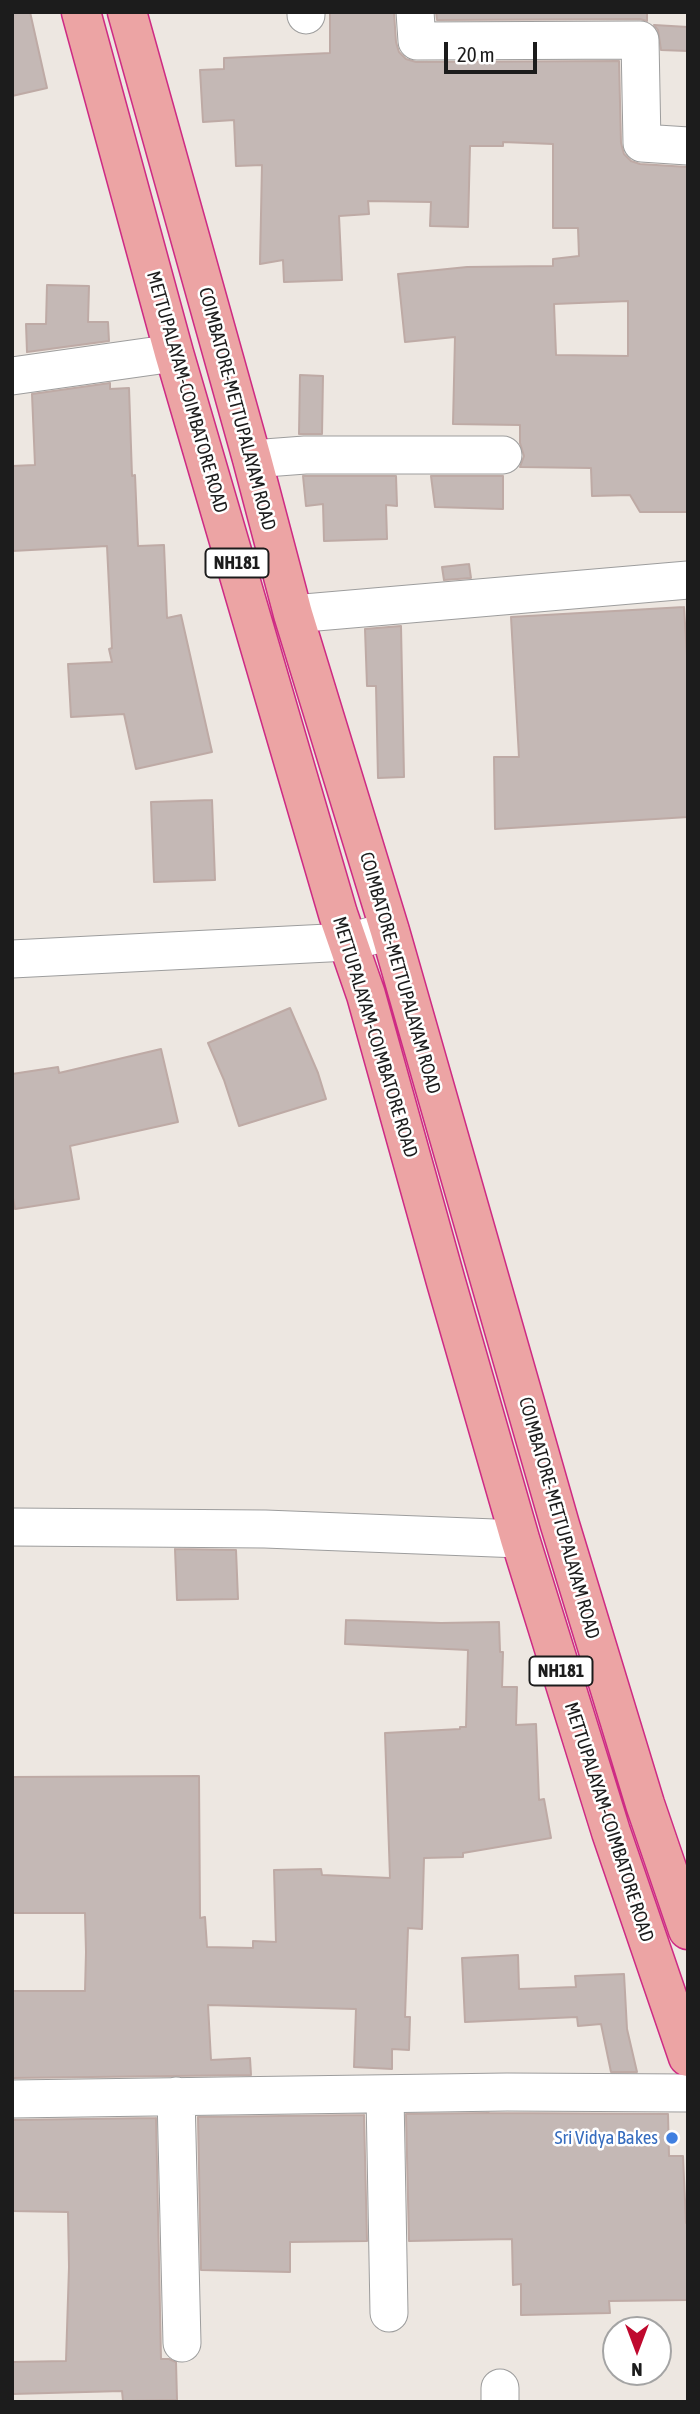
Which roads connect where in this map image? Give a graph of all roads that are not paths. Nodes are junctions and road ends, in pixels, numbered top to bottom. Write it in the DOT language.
graph roads {
  1 [pos="81,12"];
  2 [pos="127,12"];
  3 [pos="415,12"];
  4 [pos="688,146"];
  5 [pos="174,353"];
  6 [pos="12,376"];
  7 [pos="503,455"];
  8 [pos="252,459"];
  9 [pos="688,580"];
  10 [pos="293,614"];
  11 [pos="390,931"];
  12 [pos="348,942"];
  13 [pos="12,959"];
  14 [pos="12,1527"];
  15 [pos="520,1539"];
  16 [pos="688,1930"];
  17 [pos="688,2057"];
  18 [pos="688,2093"];
  19 [pos="385,2095"];
  20 [pos="176,2096"];
  21 [pos="12,2099"];
  22 [pos="388,2313"];
  23 [pos="182,2343"];
  1 -- 5 [label="highway, METTUPALAYAM-COIMBATORE ROAD / NH181"];
  2 -- 8 [label="highway, COIMBATORE-METTUPALAYAM ROAD / NH181"];
  3 -- 4 [label="street"];
  5 -- 6 [label="street"];
  5 -- 12 [label="highway, METTUPALAYAM-COIMBATORE ROAD / NH181"];
  7 -- 8 [label="street"];
  8 -- 10 [label="highway, COIMBATORE-METTUPALAYAM ROAD / NH181"];
  9 -- 10 [label="street"];
  10 -- 11 [label="highway, COIMBATORE-METTUPALAYAM ROAD / NH181"];
  11 -- 12 [label="street"];
  11 -- 16 [label="highway, COIMBATORE-METTUPALAYAM ROAD / NH181"];
  12 -- 13 [label="street"];
  12 -- 15 [label="highway, METTUPALAYAM-COIMBATORE ROAD / NH181"];
  14 -- 15 [label="street"];
  15 -- 17 [label="highway, METTUPALAYAM-COIMBATORE ROAD / NH181"];
  18 -- 19 [label="street"];
  19 -- 20 [label="street"];
  19 -- 22 [label="street"];
  20 -- 21 [label="street"];
  20 -- 23 [label="street"];
}
